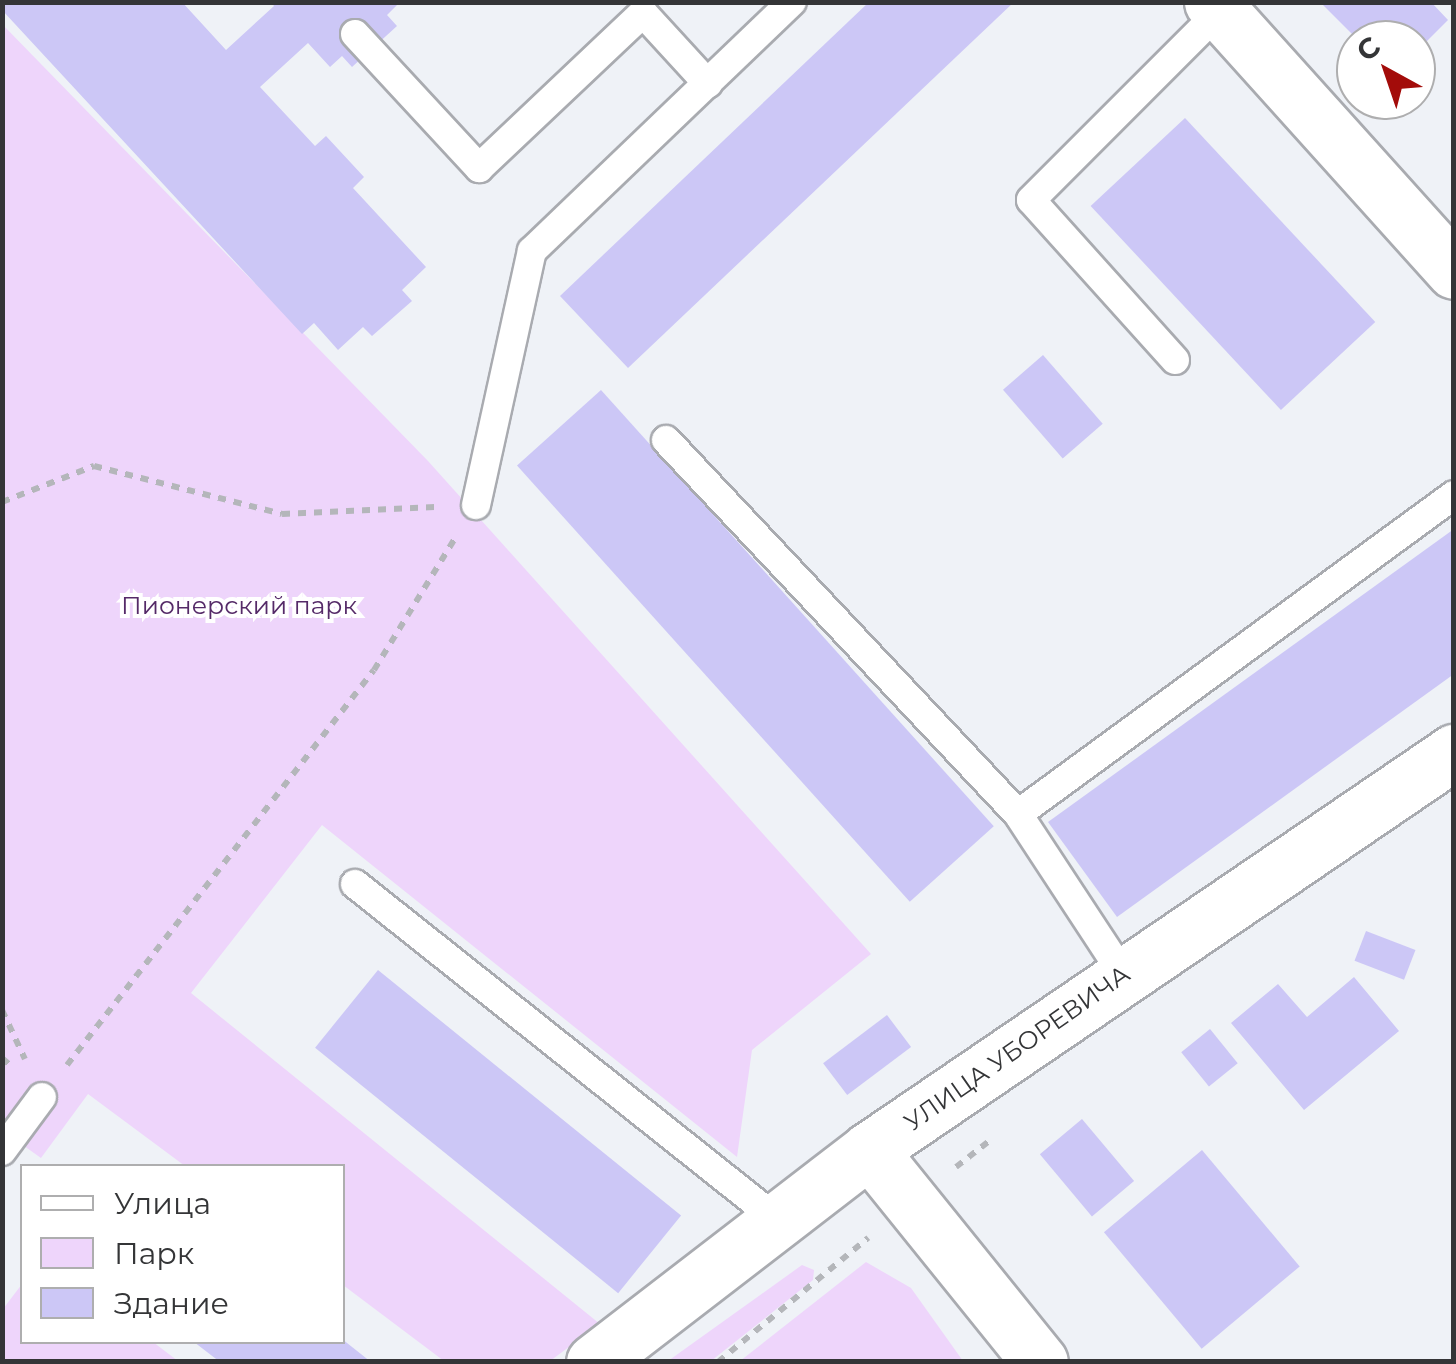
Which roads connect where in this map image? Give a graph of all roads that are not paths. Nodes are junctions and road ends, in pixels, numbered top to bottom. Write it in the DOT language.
graph roads {
  1 [pos="792,2"];
  2 [pos="1216,7"];
  3 [pos="649,8"];
  4 [pos="355,34"];
  5 [pos="708,84"];
  6 [pos="1454,271"];
  7 [pos="1175,360"];
  8 [pos="666,440"];
  9 [pos="1454,496"];
  10 [pos="476,505"];
  11 [pos="1454,752"];
  12 [pos="1018,814"];
  13 [pos="354,884"];
  14 [pos="1123,974"];
  15 [pos="42,1097"];
  16 [pos="869,1150"];
  17 [pos="2,1151"];
  18 [pos="774,1218"];
  19 [pos="594,1362"];
  20 [pos="1040,1362"];
  1 -- 5 [label="lane"];
  2 -- 6 [label="street"];
  2 -- 7 [label="lane"];
  3 -- 4 [label="lane"];
  3 -- 5 [label="lane"];
  5 -- 10 [label="lane"];
  8 -- 12 [label="lane"];
  9 -- 12 [label="lane"];
  11 -- 14 [label="street, УЛИЦА УБОРЕВИЧА"];
  12 -- 14 [label="lane"];
  13 -- 18 [label="lane"];
  14 -- 16 [label="street, УЛИЦА УБОРЕВИЧА"];
  15 -- 17 [label="lane"];
  16 -- 18 [label="street, УЛИЦА УБОРЕВИЧА"];
  16 -- 20 [label="street"];
  18 -- 19 [label="street, УЛИЦА УБОРЕВИЧА"];
}
